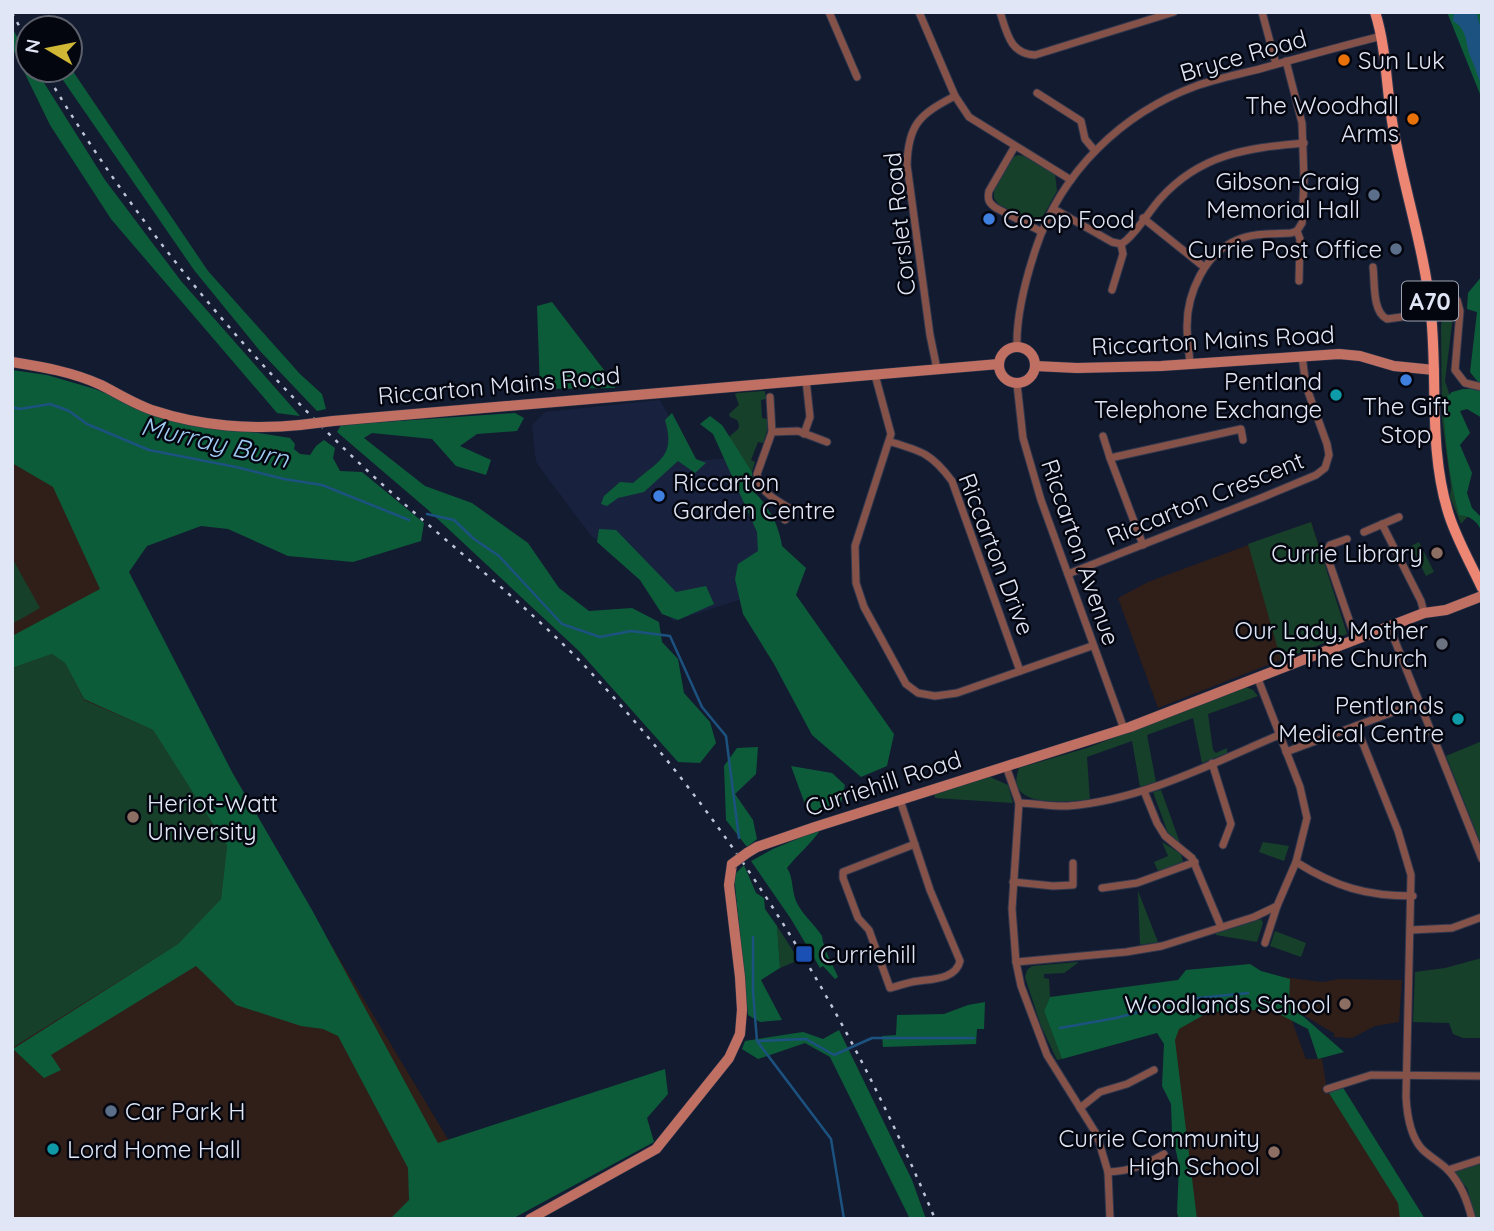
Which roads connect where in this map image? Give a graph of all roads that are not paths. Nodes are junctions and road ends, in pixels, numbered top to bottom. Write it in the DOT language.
graph roads {
  1 [pos="829,12"];
  2 [pos="919,12"];
  3 [pos="1000,12"];
  4 [pos="1174,12"];
  5 [pos="1262,12"];
  6 [pos="1375,12"];
  7 [pos="1382,36"];
  8 [pos="1286,61"];
  9 [pos="1276,64"];
  10 [pos="857,77"];
  11 [pos="1037,93"];
  12 [pos="955,96"];
  13 [pos="1304,143"];
  14 [pos="1015,146"];
  15 [pos="1095,151"];
  16 [pos="1071,180"];
  17 [pos="1054,209"];
  18 [pos="1143,218"];
  19 [pos="1297,231"];
  20 [pos="1042,232"];
  21 [pos="1121,244"];
  22 [pos="1204,267"];
  23 [pos="1373,267"];
  24 [pos="1299,281"];
  25 [pos="1112,290"];
  26 [pos="1429,294"];
  27 [pos="1431,313"];
  28 [pos="1017,347"];
  29 [pos="1302,356"];
  30 [pos="12,362"];
  31 [pos="999,364"];
  32 [pos="1190,364"];
  33 [pos="1035,366"];
  34 [pos="937,369"];
  35 [pos="1434,370"];
  36 [pos="875,375"];
  37 [pos="806,380"];
  38 [pos="1017,384"];
  39 [pos="1482,387"];
  40 [pos="770,397"];
  41 [pos="772,432"];
  42 [pos="804,434"];
  43 [pos="1103,436"];
  44 [pos="1243,440"];
  45 [pos="827,442"];
  46 [pos="891,442"];
  47 [pos="1110,457"];
  48 [pos="1399,517"];
  49 [pos="785,520"];
  50 [pos="1382,524"];
  51 [pos="1364,532"];
  52 [pos="1347,539"];
  53 [pos="1143,545"];
  54 [pos="1068,574"];
  55 [pos="1482,587"];
  56 [pos="1482,596"];
  57 [pos="1423,613"];
  58 [pos="1389,626"];
  59 [pos="1356,640"];
  60 [pos="1092,646"];
  61 [pos="1020,671"];
  62 [pos="1258,679"];
  63 [pos="1419,702"];
  64 [pos="1356,726"];
  65 [pos="1124,729"];
  66 [pos="1279,736"];
  67 [pos="1286,752"];
  68 [pos="1212,764"];
  69 [pos="1006,766"];
  70 [pos="1144,791"];
  71 [pos="900,800"];
  72 [pos="1019,803"];
  73 [pos="915,844"];
  74 [pos="1223,845"];
  75 [pos="1482,859"];
  76 [pos="1195,862"];
  77 [pos="1296,862"];
  78 [pos="1073,863"];
  79 [pos="1013,882"];
  80 [pos="1102,888"];
  81 [pos="1413,896"];
  82 [pos="1277,906"];
  83 [pos="1482,917"];
  84 [pos="1221,927"];
  85 [pos="1411,930"];
  86 [pos="1265,943"];
  87 [pos="1016,962"];
  88 [pos="1154,1070"];
  89 [pos="1407,1076"];
  90 [pos="1482,1076"];
  91 [pos="1327,1089"];
  92 [pos="1080,1108"];
  93 [pos="1164,1154"];
  94 [pos="1482,1159"];
  95 [pos="1448,1170"];
  96 [pos="1108,1172"];
  97 [pos="530,1219"];
  98 [pos="1110,1219"];
  99 [pos="1472,1219"];
  1 -- 10 [label="street"];
  2 -- 12 [label="street"];
  3 -- 4 [label="street"];
  5 -- 9 [label="street"];
  6 -- 7 [label="main road, A70"];
  7 -- 8 [label="street, Bryce Road"];
  7 -- 26 [label="main road, A70"];
  8 -- 9 [label="street, Bryce Road"];
  8 -- 13 [label="street"];
  9 -- 15 [label="street, Bryce Road"];
  11 -- 15 [label="street"];
  12 -- 14 [label="street"];
  12 -- 34 [label="street, Corslet Road"];
  13 -- 18 [label="street"];
  13 -- 19 [label="street"];
  14 -- 16 [label="street"];
  14 -- 20 [label="street"];
  15 -- 16 [label="street, Bryce Road"];
  16 -- 17 [label="street, Bryce Road"];
  17 -- 20 [label="street, Bryce Road"];
  17 -- 21 [label="street"];
  18 -- 21 [label="street"];
  18 -- 22 [label="street"];
  19 -- 22 [label="street"];
  19 -- 24 [label="street"];
  20 -- 28 [label="street, Bryce Road"];
  21 -- 25 [label="street"];
  22 -- 32 [label="street"];
  23 -- 27 [label="street"];
  26 -- 27 [label="main road, A70"];
  26 -- 39 [label="street"];
  27 -- 35 [label="main road, A70"];
  28 -- 31 [label="street"];
  28 -- 33 [label="street"];
  29 -- 32 [label="street, Riccarton Mains Road"];
  29 -- 35 [label="street, Riccarton Mains Road"];
  29 -- 53 [label="street, Riccarton Crescent"];
  30 -- 37 [label="street, Riccarton Mains Road, bridge"];
  31 -- 34 [label="street, Riccarton Mains Road"];
  31 -- 38 [label="street"];
  32 -- 33 [label="street, Riccarton Mains Road"];
  33 -- 38 [label="street"];
  34 -- 36 [label="street, Riccarton Mains Road"];
  35 -- 55 [label="main road, A70"];
  36 -- 37 [label="street, Riccarton Mains Road"];
  36 -- 46 [label="street"];
  37 -- 42 [label="street"];
  38 -- 54 [label="street, Riccarton Avenue"];
  40 -- 41 [label="street"];
  41 -- 42 [label="street"];
  41 -- 49 [label="street"];
  42 -- 45 [label="street"];
  43 -- 47 [label="street"];
  44 -- 47 [label="street"];
  46 -- 61 [label="street, Riccarton Drive"];
  46 -- 61 [label="street"];
  47 -- 53 [label="street"];
  48 -- 50 [label="street"];
  50 -- 51 [label="street"];
  50 -- 57 [label="street"];
  52 -- 59 [label="street"];
  53 -- 54 [label="street, Riccarton Crescent"];
  54 -- 60 [label="street, Riccarton Avenue"];
  56 -- 57 [label="street, Curriehill Road"];
  57 -- 58 [label="street, Curriehill Road"];
  58 -- 59 [label="street, Curriehill Road"];
  58 -- 63 [label="street"];
  59 -- 62 [label="street, Curriehill Road"];
  60 -- 61 [label="street"];
  60 -- 65 [label="street, Riccarton Avenue"];
  62 -- 65 [label="street, Curriehill Road"];
  62 -- 66 [label="street"];
  63 -- 64 [label="street"];
  63 -- 75 [label="street"];
  64 -- 67 [label="street"];
  64 -- 81 [label="street"];
  65 -- 69 [label="street, Curriehill Road"];
  66 -- 67 [label="street"];
  66 -- 68 [label="street"];
  67 -- 77 [label="street"];
  68 -- 70 [label="street"];
  68 -- 74 [label="street"];
  69 -- 71 [label="street, Curriehill Road"];
  69 -- 72 [label="street"];
  70 -- 72 [label="street"];
  70 -- 76 [label="street"];
  71 -- 73 [label="street"];
  71 -- 97 [label="street, Curriehill Road, bridge"];
  72 -- 79 [label="street"];
  73 -- 73 [label="street"];
  76 -- 80 [label="street"];
  76 -- 84 [label="street"];
  77 -- 81 [label="street"];
  77 -- 82 [label="street"];
  78 -- 79 [label="street"];
  79 -- 87 [label="street"];
  81 -- 85 [label="street"];
  82 -- 84 [label="street"];
  82 -- 86 [label="street"];
  83 -- 85 [label="street"];
  84 -- 87 [label="street"];
  85 -- 89 [label="street"];
  87 -- 92 [label="street"];
  88 -- 92 [label="street"];
  89 -- 90 [label="street"];
  89 -- 91 [label="street"];
  89 -- 95 [label="street"];
  92 -- 96 [label="street"];
  93 -- 96 [label="street"];
  94 -- 95 [label="street"];
  95 -- 99 [label="street"];
  96 -- 98 [label="street"];
}
